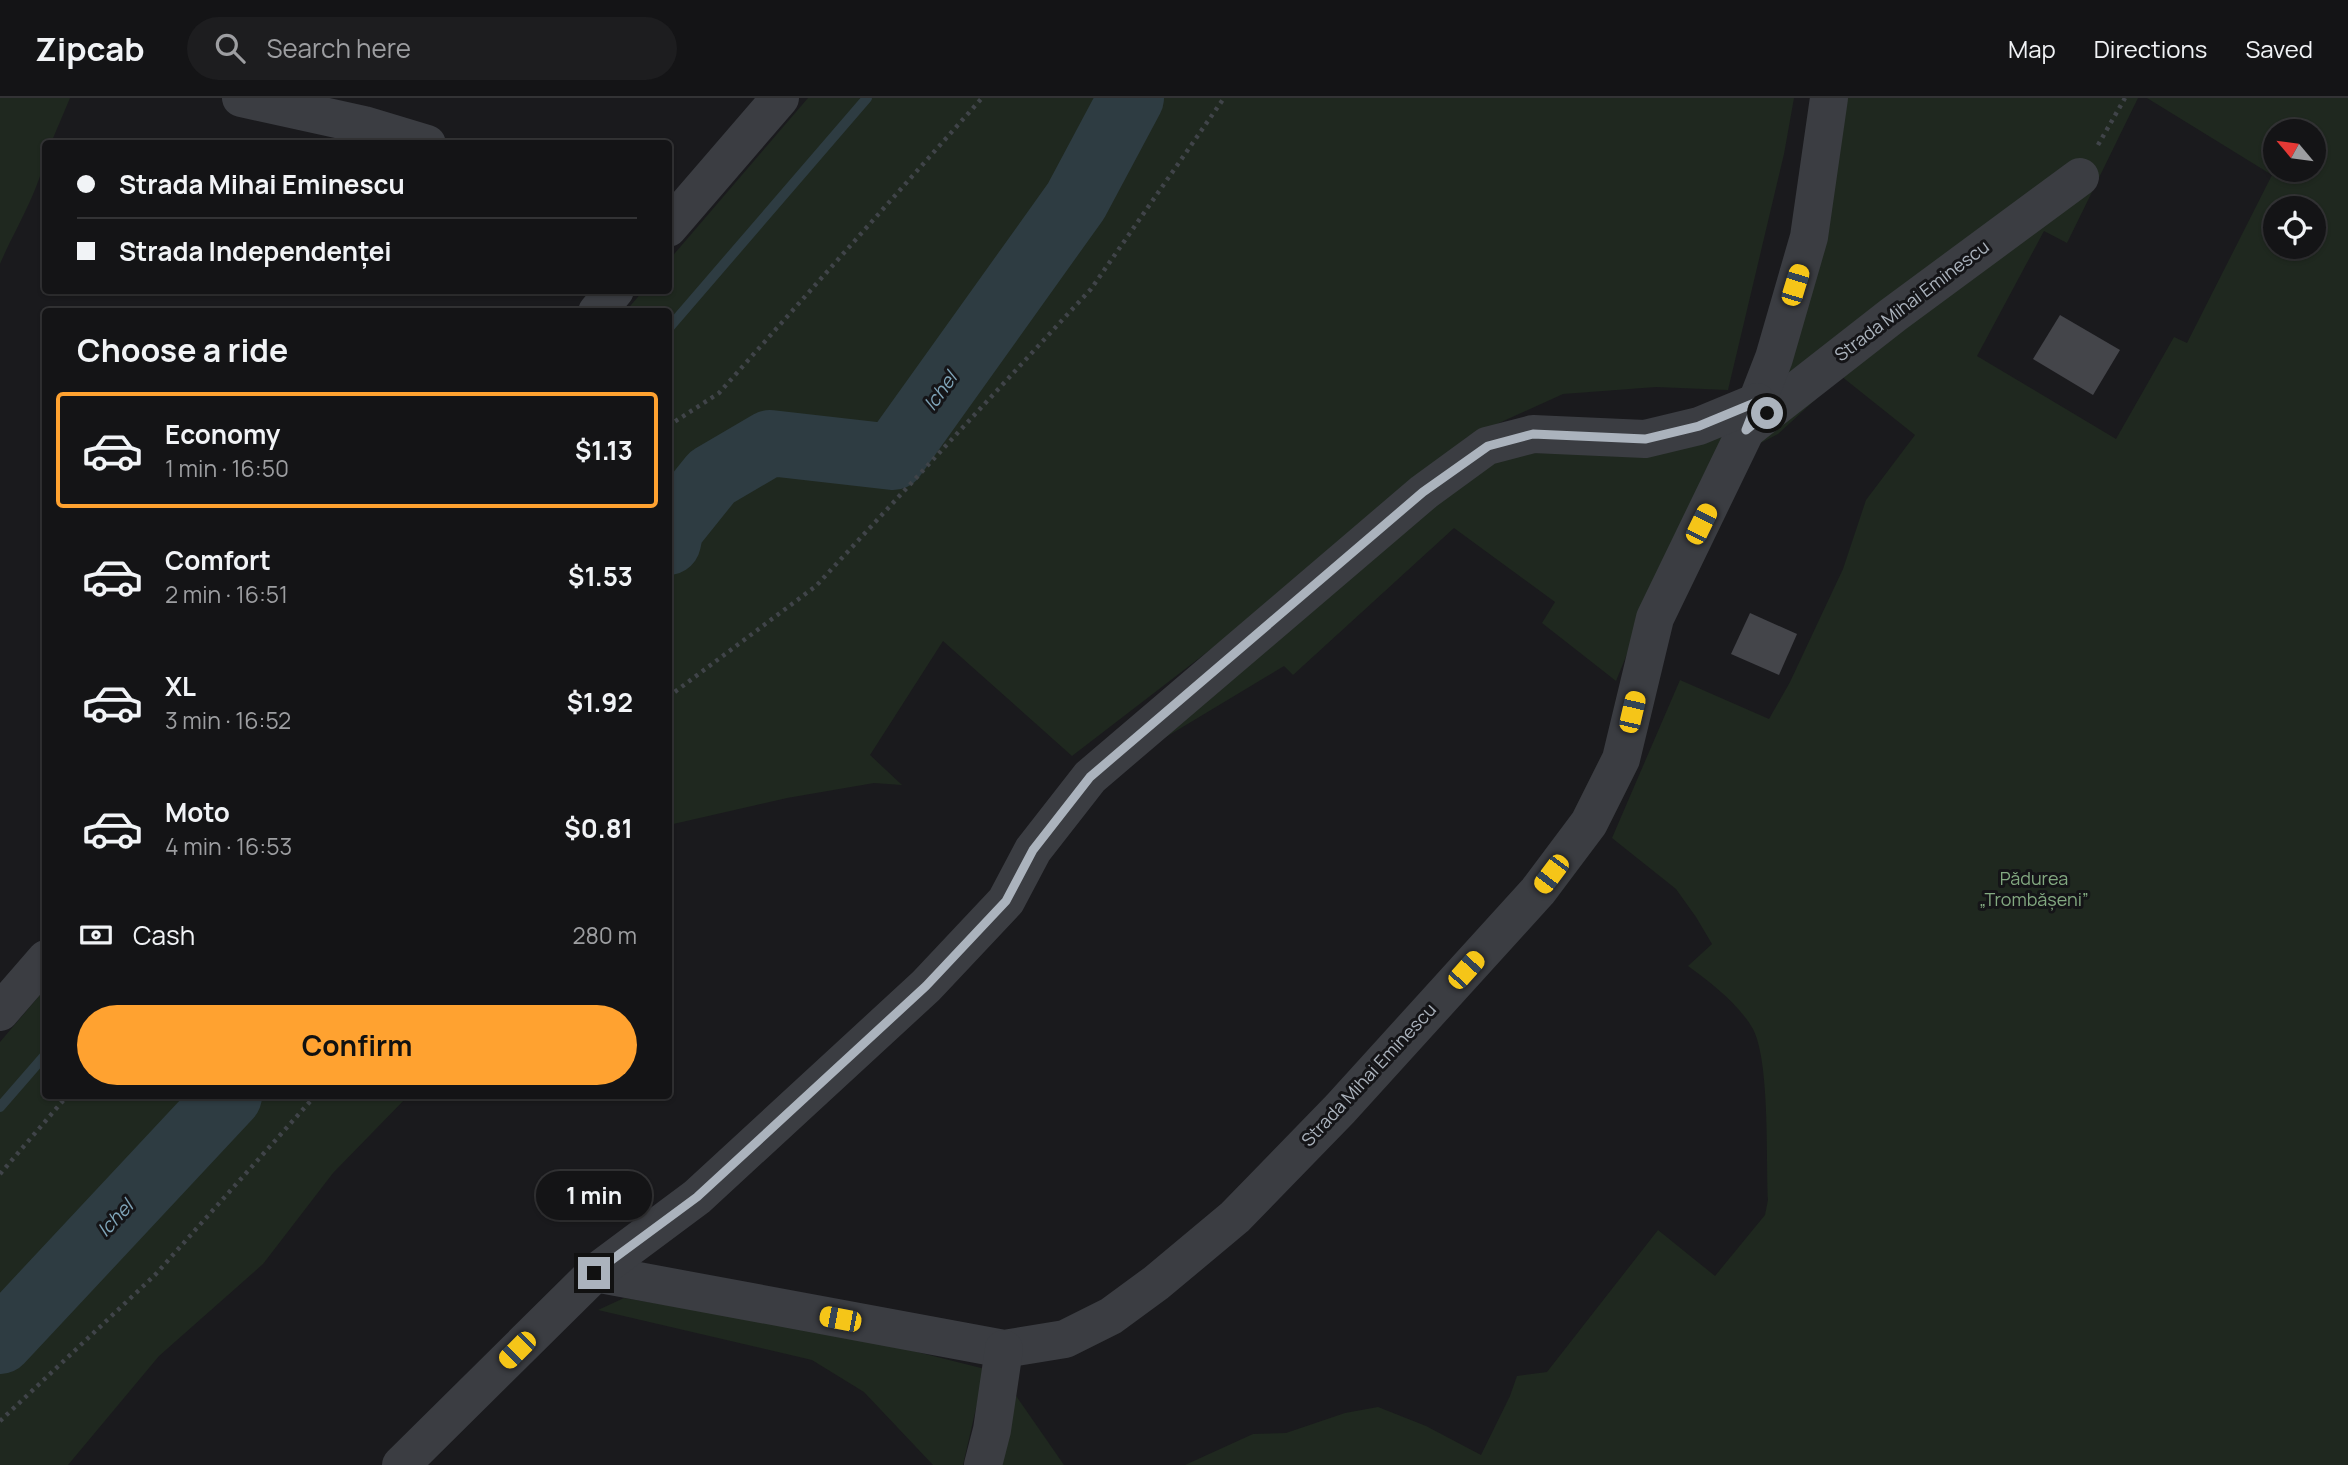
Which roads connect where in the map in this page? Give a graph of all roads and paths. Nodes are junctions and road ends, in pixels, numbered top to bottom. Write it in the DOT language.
graph roads {
  1 [pos="241,98"];
  2 [pos="780,98"];
  3 [pos="982,98"];
  4 [pos="1224,98"];
  5 [pos="1829,98"];
  6 [pos="2125,98"];
  7 [pos="368,112"];
  8 [pos="420,140"];
  9 [pos="2080,177"];
  10 [pos="672,219"];
  11 [pos="612,294"];
  12 [pos="600,308"];
  13 [pos="1752,416"];
  14 [pos="672,423"];
  15 [pos="672,694"];
  16 [pos="42,964"];
  17 [pos="0,1012"];
  18 [pos="64,1099"];
  19 [pos="312,1099"];
  20 [pos="0,1174"];
  21 [pos="594,1273"];
  22 [pos="1004,1349"];
  23 [pos="0,1421"];
  24 [pos="401,1465"];
  25 [pos="984,1465"];
  1 -- 7 [label="street"];
  2 -- 10 [label="street"];
  3 -- 14 [label="path"];
  4 -- 15 [label="path"];
  5 -- 13 [label="street, Strada Mihai Eminescu"];
  6 -- 9 [label="path"];
  7 -- 8 [label="street"];
  9 -- 13 [label="street, Strada Mihai Eminescu"];
  11 -- 12 [label="street"];
  13 -- 21 [label="street"];
  13 -- 22 [label="street, Strada Mihai Eminescu"];
  16 -- 17 [label="street"];
  18 -- 20 [label="path"];
  19 -- 23 [label="path"];
  21 -- 22 [label="street, Strada Mihai Eminescu"];
  21 -- 24 [label="street"];
  22 -- 25 [label="street"];
}
